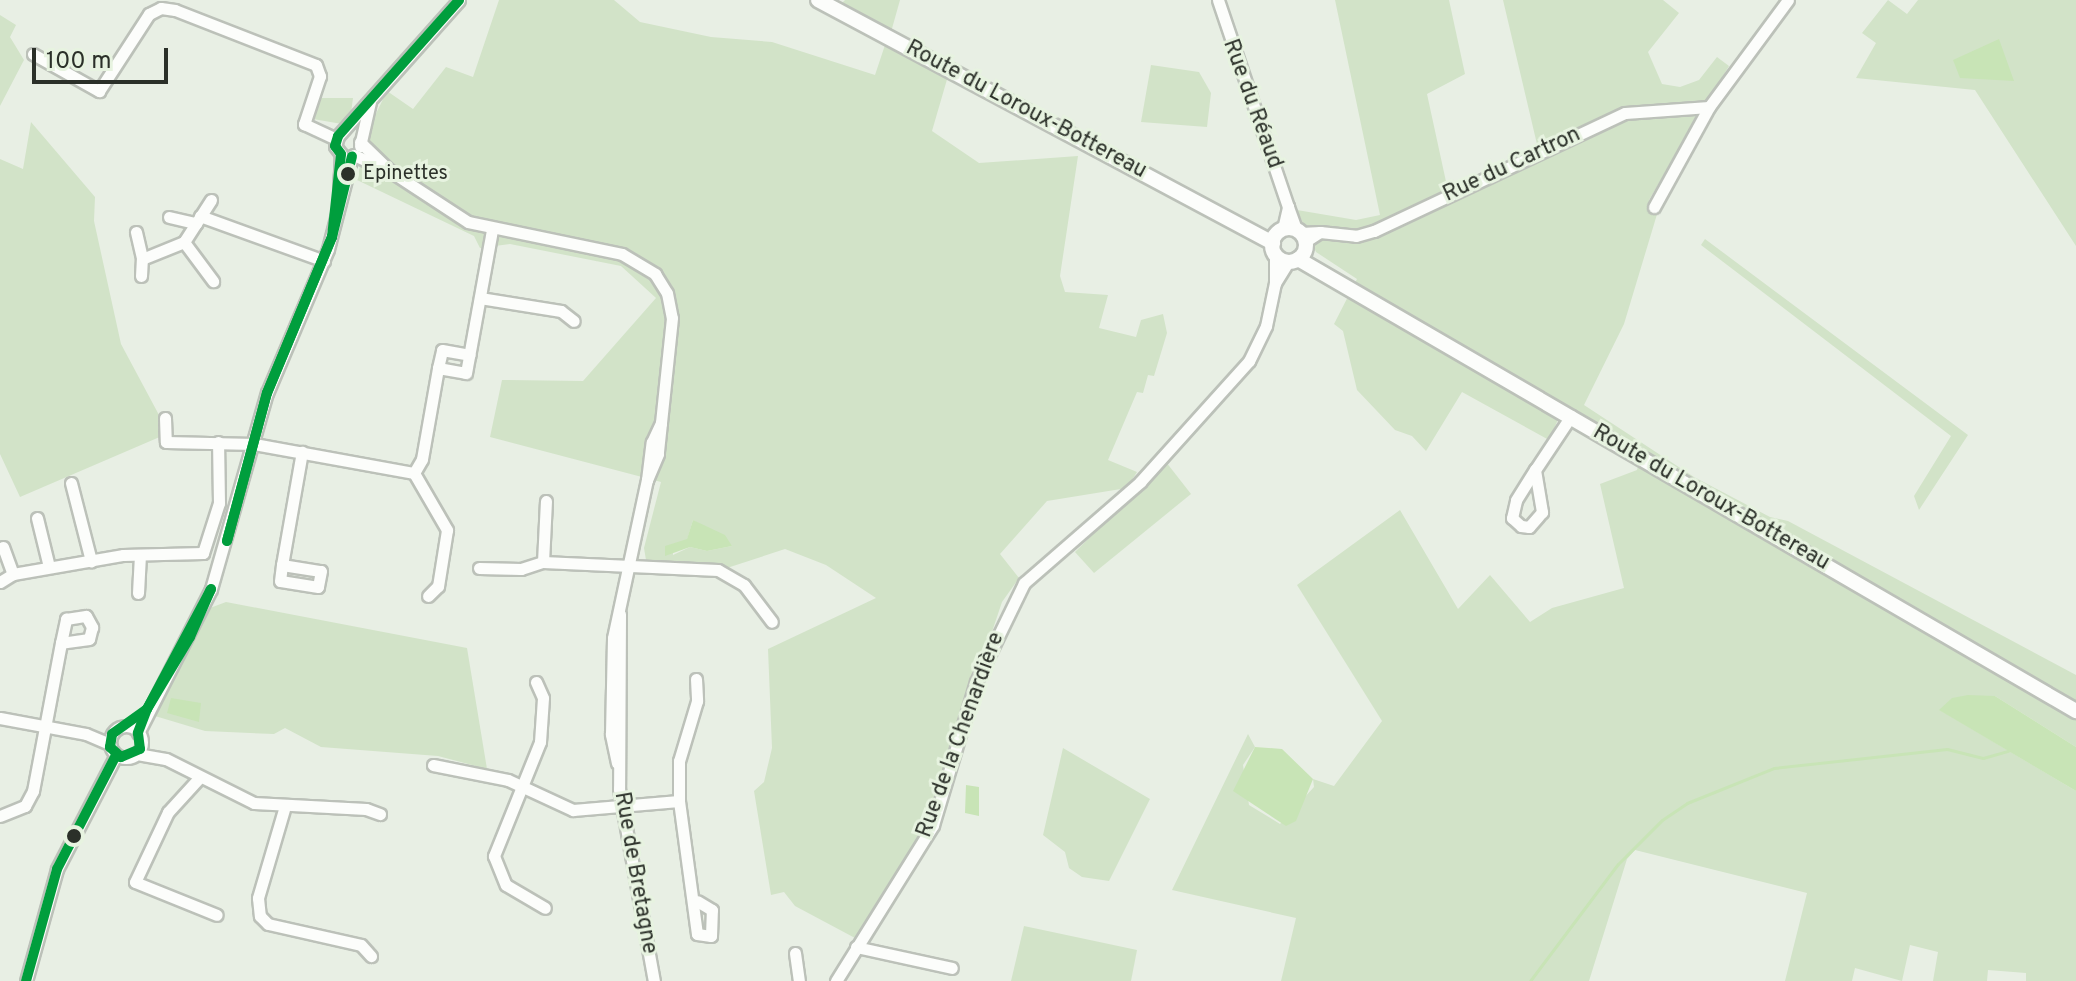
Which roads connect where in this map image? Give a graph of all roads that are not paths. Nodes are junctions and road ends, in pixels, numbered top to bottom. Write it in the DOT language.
graph roads {
  1 [pos="459,0"];
  2 [pos="818,0"];
  3 [pos="1218,0"];
  4 [pos="1788,0"];
  5 [pos="33,54"];
  6 [pos="371,97"];
  7 [pos="1709,107"];
  8 [pos="340,135"];
  9 [pos="360,140"];
  10 [pos="349,155"];
  11 [pos="390,171"];
  12 [pos="211,200"];
  13 [pos="1654,207"];
  14 [pos="169,217"];
  15 [pos="198,220"];
  16 [pos="492,230"];
  17 [pos="136,232"];
  18 [pos="184,242"];
  19 [pos="1290,244"];
  20 [pos="142,259"];
  21 [pos="324,261"];
  22 [pos="141,276"];
  23 [pos="213,281"];
  24 [pos="480,298"];
  25 [pos="574,321"];
  26 [pos="470,355"];
  27 [pos="438,368"];
  28 [pos="1571,416"];
  29 [pos="165,418"];
  30 [pos="218,442"];
  31 [pos="254,444"];
  32 [pos="302,452"];
  33 [pos="1535,470"];
  34 [pos="414,473"];
  35 [pos="71,483"];
  36 [pos="546,501"];
  37 [pos="37,518"];
  38 [pos="3,547"];
  39 [pos="140,555"];
  40 [pos="91,561"];
  41 [pos="543,562"];
  42 [pos="282,565"];
  43 [pos="49,567"];
  44 [pos="627,567"];
  45 [pos="479,568"];
  46 [pos="13,574"];
  47 [pos="0,582"];
  48 [pos="138,593"];
  49 [pos="428,596"];
  50 [pos="772,622"];
  51 [pos="61,643"];
  52 [pos="696,679"];
  53 [pos="536,682"];
  54 [pos="147,709"];
  55 [pos="2076,711"];
  56 [pos="0,718"];
  57 [pos="44,727"];
  58 [pos="121,728"];
  59 [pos="86,734"];
  60 [pos="139,743"];
  61 [pos="113,749"];
  62 [pos="433,765"];
  63 [pos="200,777"];
  64 [pos="522,787"];
  65 [pos="679,801"];
  66 [pos="285,806"];
  67 [pos="621,806"];
  68 [pos="380,814"];
  69 [pos="0,816"];
  70 [pos="697,901"];
  71 [pos="545,908"];
  72 [pos="217,915"];
  73 [pos="856,947"];
  74 [pos="795,953"];
  75 [pos="371,956"];
  76 [pos="952,968"];
  77 [pos="26,981"];
  78 [pos="654,981"];
  79 [pos="799,981"];
  80 [pos="836,981"];
  1 -- 6 [label="street"];
  2 -- 19 [label="main road, Route du Loroux-Bottereau"];
  3 -- 19 [label="street, Rue du Réaud"];
  4 -- 7 [label="street"];
  5 -- 8 [label="street, Rue de Bretagne"];
  6 -- 8 [label="street"];
  6 -- 9 [label="street"];
  7 -- 13 [label="street"];
  7 -- 19 [label="street, Rue du Cartron"];
  8 -- 9 [label="street, Rue de Bretagne"];
  8 -- 10 [label="street"];
  9 -- 10 [label="street"];
  9 -- 11 [label="street, Rue de Bretagne"];
  10 -- 11 [label="street, Rue de Bretagne"];
  10 -- 21 [label="street"];
  11 -- 16 [label="street, Rue de Bretagne"];
  12 -- 15 [label="street"];
  14 -- 15 [label="street"];
  15 -- 18 [label="street"];
  15 -- 21 [label="street"];
  16 -- 24 [label="street"];
  16 -- 44 [label="street, Rue de Bretagne"];
  17 -- 20 [label="street"];
  18 -- 20 [label="street"];
  18 -- 23 [label="street"];
  19 -- 28 [label="main road, Route du Loroux-Bottereau"];
  19 -- 73 [label="street, Rue de la Chenardière"];
  20 -- 22 [label="street"];
  21 -- 31 [label="street"];
  24 -- 25 [label="street"];
  24 -- 26 [label="street"];
  26 -- 27 [label="street"];
  26 -- 27 [label="street"];
  27 -- 34 [label="street"];
  28 -- 33 [label="street"];
  28 -- 55 [label="main road, Route du Loroux-Bottereau"];
  29 -- 30 [label="street"];
  30 -- 31 [label="street"];
  30 -- 39 [label="street"];
  31 -- 32 [label="street"];
  31 -- 54 [label="street"];
  32 -- 34 [label="street"];
  32 -- 42 [label="street"];
  33 -- 33 [label="street"];
  34 -- 49 [label="street"];
  35 -- 40 [label="street"];
  36 -- 41 [label="street"];
  37 -- 43 [label="street"];
  38 -- 46 [label="street"];
  39 -- 40 [label="street"];
  39 -- 48 [label="street"];
  40 -- 43 [label="street"];
  41 -- 44 [label="street"];
  41 -- 45 [label="street"];
  43 -- 46 [label="street"];
  44 -- 50 [label="street"];
  44 -- 67 [label="street, Rue de Bretagne"];
  46 -- 47 [label="street"];
  51 -- 57 [label="street"];
  52 -- 65 [label="street"];
  53 -- 64 [label="street"];
  54 -- 58 [label="street"];
  54 -- 60 [label="street"];
  56 -- 57 [label="street"];
  57 -- 59 [label="street"];
  57 -- 69 [label="street"];
  58 -- 59 [label="street"];
  58 -- 60 [label="street"];
  58 -- 61 [label="street"];
  59 -- 61 [label="street"];
  60 -- 61 [label="street"];
  60 -- 63 [label="street"];
  61 -- 77 [label="street"];
  62 -- 64 [label="street"];
  63 -- 66 [label="street"];
  63 -- 72 [label="street"];
  64 -- 67 [label="street"];
  64 -- 71 [label="street"];
  65 -- 67 [label="street"];
  65 -- 70 [label="street"];
  66 -- 68 [label="street"];
  66 -- 75 [label="street"];
  67 -- 78 [label="street, Rue de Bretagne"];
  73 -- 76 [label="street"];
  73 -- 80 [label="street, Rue de la Chenardière"];
  74 -- 79 [label="street"];
}
